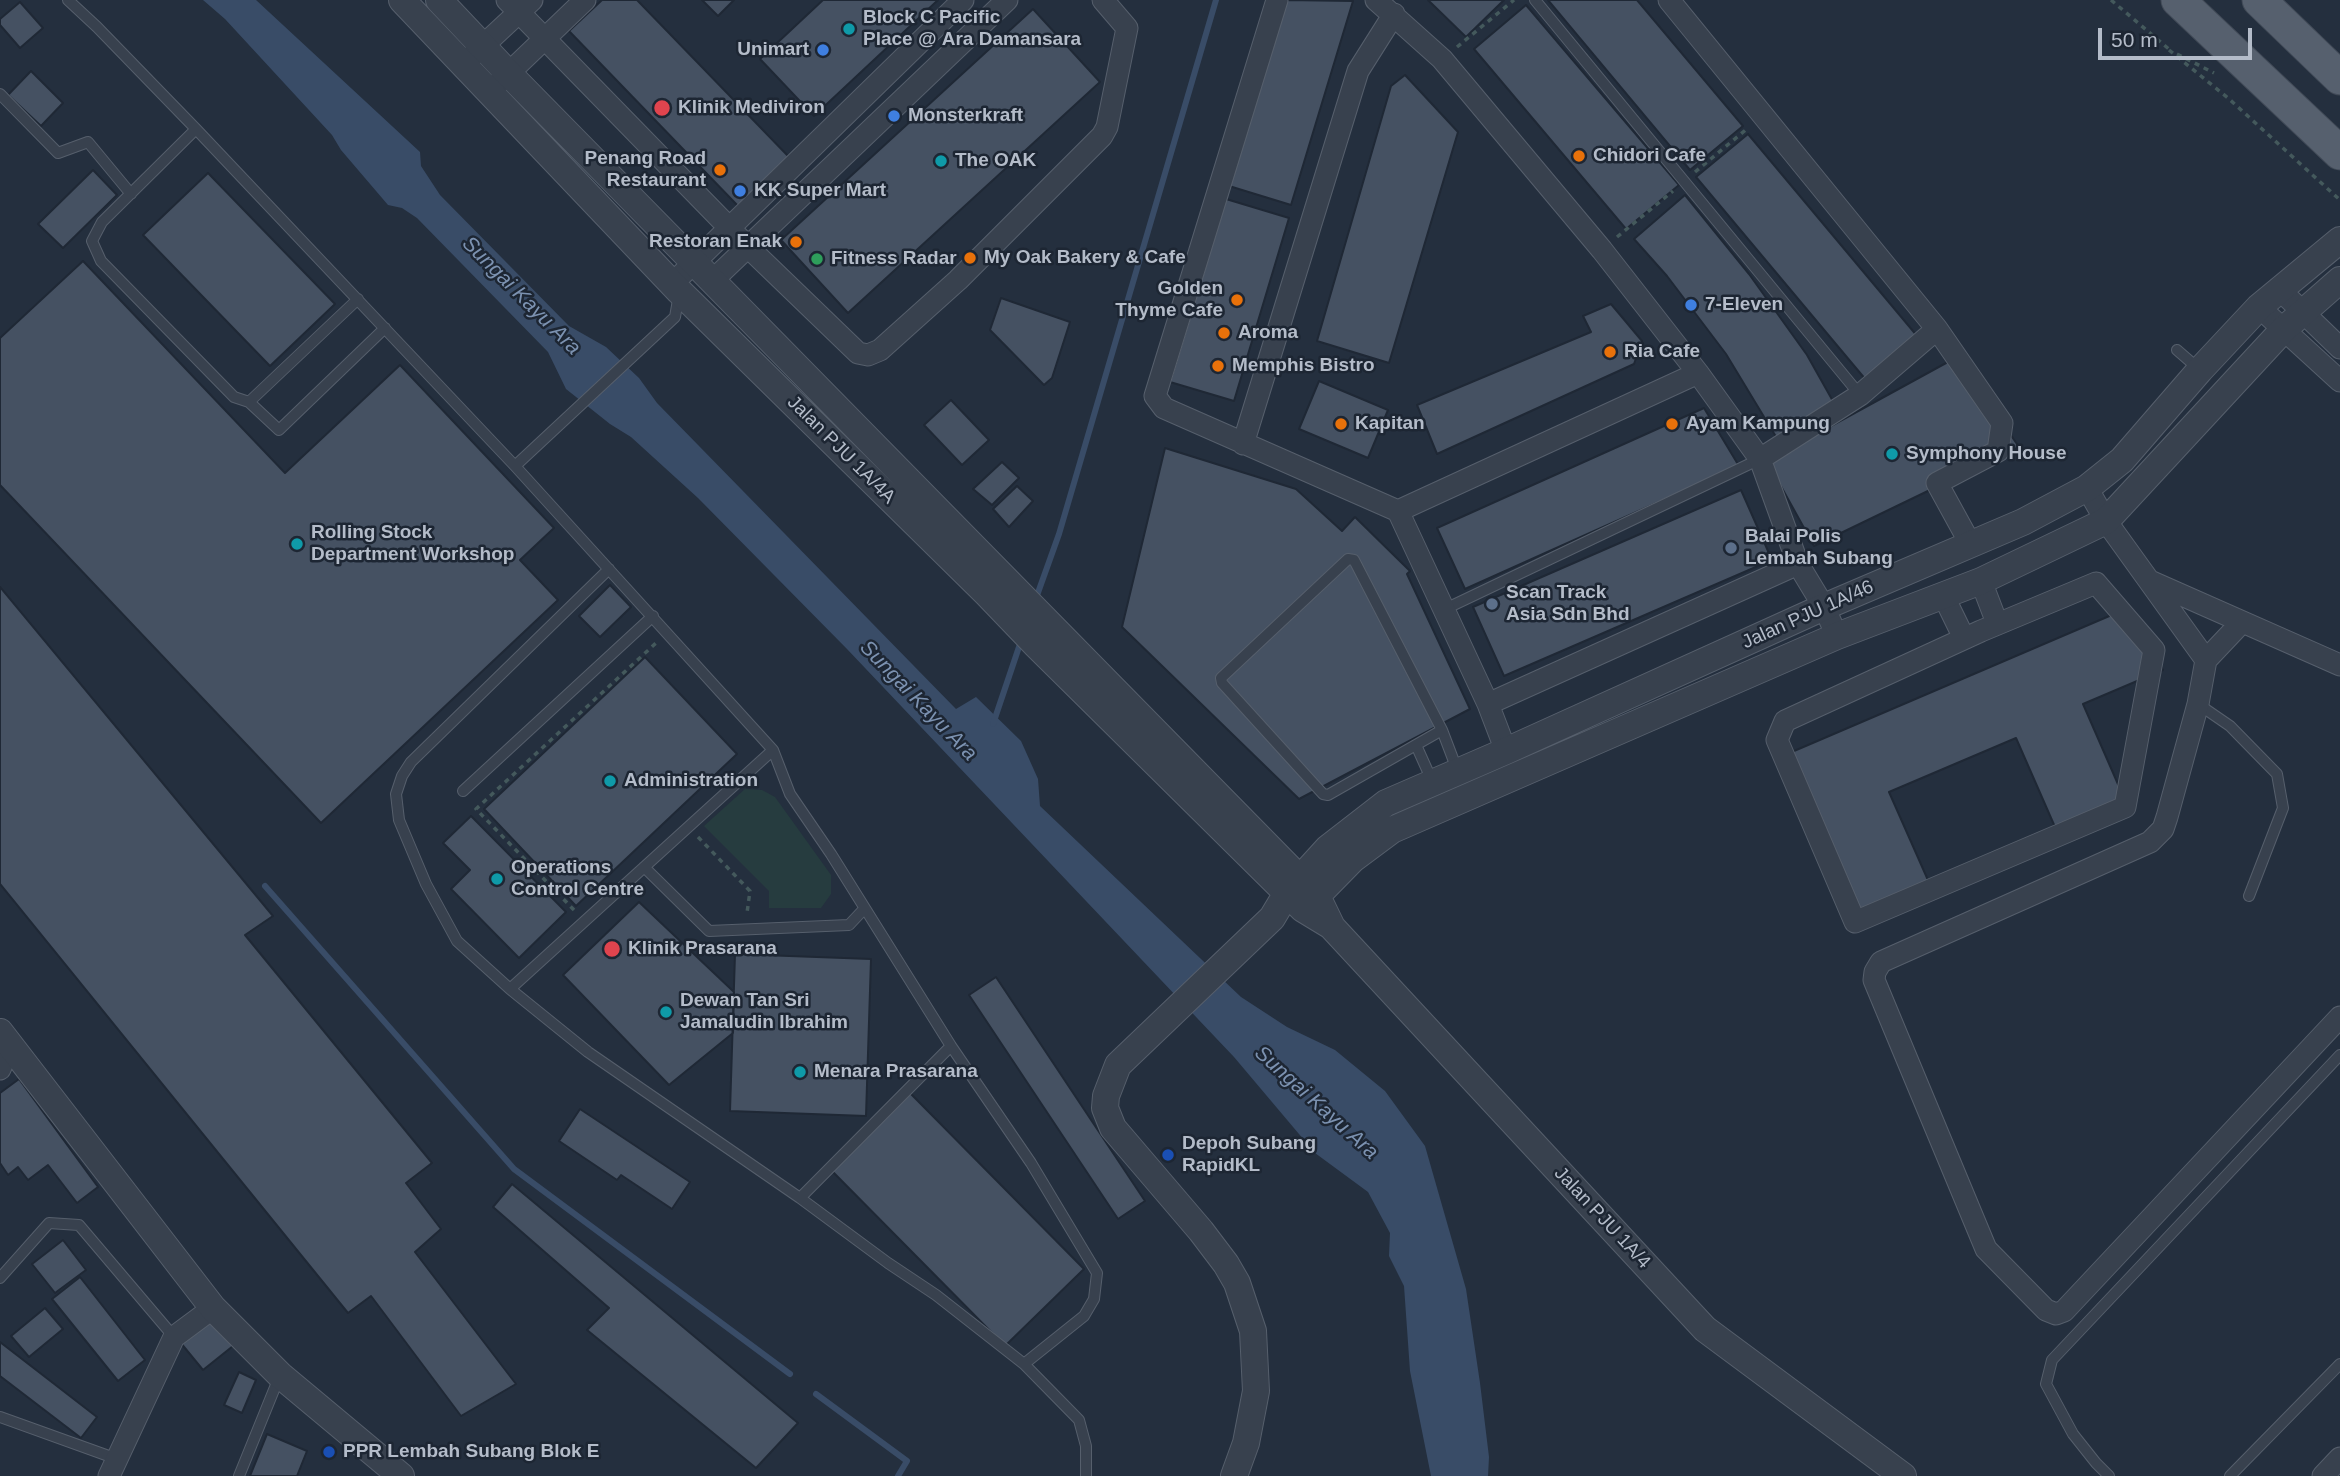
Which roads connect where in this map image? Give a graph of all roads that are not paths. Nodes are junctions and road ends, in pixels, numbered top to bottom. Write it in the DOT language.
graph roads {
  1 [pos="68,0"];
  2 [pos="402,0"];
  3 [pos="439,0"];
  4 [pos="585,0"];
  5 [pos="963,0"];
  6 [pos="1007,0"];
  7 [pos="1103,0"];
  8 [pos="1278,0"];
  9 [pos="1376,0"];
  10 [pos="1535,0"];
  11 [pos="1670,0"];
  12 [pos="2178,0"];
  13 [pos="2259,0"];
  14 [pos="519,4"];
  15 [pos="1394,14"];
  16 [pos="544,38"];
  17 [pos="482,47"];
  18 [pos="463,65"];
  19 [pos="508,73"];
  20 [pos="2340,78"];
  21 [pos="489,92"];
  22 [pos="0,94"];
  23 [pos="196,130"];
  24 [pos="2340,153"];
  25 [pos="131,194"];
  26 [pos="730,228"];
  27 [pos="2340,240"];
  28 [pos="747,246"];
  29 [pos="703,272"];
  30 [pos="2340,280"];
  31 [pos="2279,289"];
  32 [pos="675,297"];
  33 [pos="358,299"];
  34 [pos="2259,307"];
  35 [pos="2293,322"];
  36 [pos="385,328"];
  37 [pos="1937,329"];
  38 [pos="2340,348"];
  39 [pos="2177,350"];
  40 [pos="2200,370"];
  41 [pos="1698,373"];
  42 [pos="2340,381"];
  43 [pos="1860,395"];
  44 [pos="249,402"];
  45 [pos="1243,444"];
  46 [pos="1760,459"];
  47 [pos="515,466"];
  48 [pos="2087,488"];
  49 [pos="1398,511"];
  50 [pos="2106,521"];
  51 [pos="1971,545"];
  52 [pos="1798,564"];
  53 [pos="609,569"];
  54 [pos="2149,580"];
  55 [pos="1981,581"];
  56 [pos="995,585"];
  57 [pos="1944,597"];
  58 [pos="1824,607"];
  59 [pos="1443,610"];
  60 [pos="653,616"];
  61 [pos="2241,622"];
  62 [pos="1997,623"];
  63 [pos="1042,635"];
  64 [pos="1837,636"];
  65 [pos="1964,638"];
  66 [pos="2206,660"];
  67 [pos="2340,665"];
  68 [pos="2198,704"];
  69 [pos="1488,705"];
  70 [pos="1442,730"];
  71 [pos="1416,745"];
  72 [pos="773,750"];
  73 [pos="1506,751"];
  74 [pos="1458,772"];
  75 [pos="1433,783"];
  76 [pos="463,791"];
  77 [pos="1323,853"];
  78 [pos="1276,855"];
  79 [pos="644,866"];
  80 [pos="1302,894"];
  81 [pos="2249,896"];
  82 [pos="864,909"];
  83 [pos="510,989"];
  84 [pos="2340,1017"];
  85 [pos="951,1046"];
  86 [pos="3,1049"];
  87 [pos="2340,1055"];
  88 [pos="800,1198"];
  89 [pos="0,1278"];
  90 [pos="213,1308"];
  91 [pos="174,1337"];
  92 [pos="1024,1364"];
  93 [pos="2340,1364"];
  94 [pos="280,1375"];
  95 [pos="0,1417"];
  96 [pos="2340,1458"];
  97 [pos="113,1468"];
  98 [pos="239,1476"];
  99 [pos="401,1476"];
  100 [pos="1086,1476"];
  101 [pos="1234,1476"];
  102 [pos="1903,1476"];
  103 [pos="2109,1476"];
  104 [pos="2230,1476"];
  105 [pos="2322,1476"];
  1 -- 23 [label="lane"];
  2 -- 18 [label="street, Jalan PJU 1A/4A"];
  3 -- 17 [label="street, Jalan PJU 1A/4A"];
  4 -- 16 [label="street"];
  5 -- 26 [label="street"];
  6 -- 28 [label="street"];
  7 -- 28 [label="street"];
  8 -- 45 [label="street"];
  9 -- 15 [label="street"];
  10 -- 43 [label="lane"];
  11 -- 37 [label="street"];
  12 -- 24 [label="main road"];
  13 -- 20 [label="main road"];
  14 -- 16 [label="street"];
  14 -- 17 [label="street"];
  15 -- 41 [label="street"];
  15 -- 45 [label="street"];
  16 -- 19 [label="street"];
  16 -- 26 [label="street"];
  17 -- 18 [label="street"];
  17 -- 19 [label="street, Jalan PJU 1A/4A"];
  18 -- 21 [label="street, Jalan PJU 1A/4A"];
  19 -- 21 [label="street"];
  19 -- 29 [label="street, Jalan PJU 1A/4A"];
  21 -- 32 [label="street, Jalan PJU 1A/4A"];
  22 -- 25 [label="lane"];
  23 -- 25 [label="lane"];
  23 -- 33 [label="lane"];
  25 -- 44 [label="lane"];
  26 -- 28 [label="street"];
  26 -- 29 [label="street"];
  27 -- 31 [label="street, Jalan PJU 1A/46"];
  28 -- 29 [label="street"];
  29 -- 32 [label="street"];
  29 -- 56 [label="street, Jalan PJU 1A/4A"];
  30 -- 35 [label="street, Jalan PJU 1A/46"];
  31 -- 34 [label="street, Jalan PJU 1A/46"];
  31 -- 35 [label="street"];
  32 -- 47 [label="lane"];
  32 -- 56 [label="street, Jalan PJU 1A/4A"];
  33 -- 36 [label="lane"];
  33 -- 44 [label="lane"];
  34 -- 35 [label="street"];
  34 -- 40 [label="street, Jalan PJU 1A/46"];
  35 -- 38 [label="street"];
  35 -- 42 [label="street"];
  35 -- 50 [label="street, Jalan PJU 1A/46"];
  36 -- 44 [label="lane"];
  36 -- 47 [label="lane"];
  37 -- 43 [label="street"];
  37 -- 51 [label="street"];
  39 -- 40 [label="lane"];
  40 -- 48 [label="street, Jalan PJU 1A/46"];
  41 -- 46 [label="street"];
  41 -- 49 [label="street"];
  43 -- 46 [label="street"];
  45 -- 49 [label="street"];
  46 -- 52 [label="street"];
  46 -- 59 [label="lane"];
  47 -- 53 [label="lane"];
  48 -- 50 [label="street"];
  48 -- 51 [label="street, Jalan PJU 1A/46"];
  49 -- 59 [label="street"];
  50 -- 54 [label="street"];
  50 -- 55 [label="street, Jalan PJU 1A/46"];
  51 -- 58 [label="street, Jalan PJU 1A/46"];
  52 -- 58 [label="street"];
  52 -- 69 [label="street"];
  53 -- 60 [label="lane"];
  53 -- 83 [label="lane"];
  54 -- 61 [label="street"];
  54 -- 66 [label="street"];
  55 -- 57 [label="street, Jalan PJU 1A/46"];
  55 -- 62 [label="street"];
  56 -- 63 [label="street, Jalan PJU 1A/4A"];
  57 -- 64 [label="street, Jalan PJU 1A/46"];
  57 -- 65 [label="street"];
  58 -- 64 [label="street"];
  58 -- 73 [label="street, Jalan PJU 1A/46"];
  59 -- 69 [label="street"];
  60 -- 72 [label="lane"];
  60 -- 76 [label="lane"];
  61 -- 66 [label="street"];
  61 -- 67 [label="street"];
  62 -- 65 [label="street"];
  62 -- 65 [label="street"];
  63 -- 78 [label="street, Jalan PJU 1A/4A"];
  63 -- 80 [label="street, Jalan PJU 1A/4A"];
  64 -- 80 [label="street, Jalan PJU 1A/46"];
  66 -- 68 [label="street"];
  68 -- 81 [label="lane"];
  68 -- 84 [label="street"];
  69 -- 73 [label="street"];
  70 -- 71 [label="lane"];
  70 -- 71 [label="lane"];
  70 -- 74 [label="lane"];
  71 -- 75 [label="lane"];
  72 -- 79 [label="lane"];
  72 -- 82 [label="lane"];
  73 -- 74 [label="street, Jalan PJU 1A/46"];
  74 -- 75 [label="street, Jalan PJU 1A/46"];
  75 -- 77 [label="street, Jalan PJU 1A/46"];
  77 -- 78 [label="street"];
  77 -- 80 [label="street, Jalan PJU 1A/46"];
  78 -- 80 [label="street, Jalan PJU 1A/4A"];
  79 -- 82 [label="lane"];
  79 -- 83 [label="lane"];
  80 -- 101 [label="street"];
  80 -- 102 [label="street, Jalan PJU 1A/4"];
  82 -- 85 [label="lane"];
  83 -- 88 [label="lane"];
  85 -- 88 [label="lane"];
  85 -- 92 [label="lane"];
  86 -- 90 [label="street"];
  87 -- 103 [label="lane"];
  88 -- 92 [label="lane"];
  89 -- 91 [label="lane"];
  90 -- 91 [label="street"];
  90 -- 94 [label="street"];
  91 -- 97 [label="street"];
  92 -- 100 [label="lane"];
  93 -- 104 [label="lane"];
  94 -- 98 [label="lane"];
  94 -- 99 [label="street"];
  95 -- 97 [label="lane"];
  96 -- 105 [label="street"];
}
